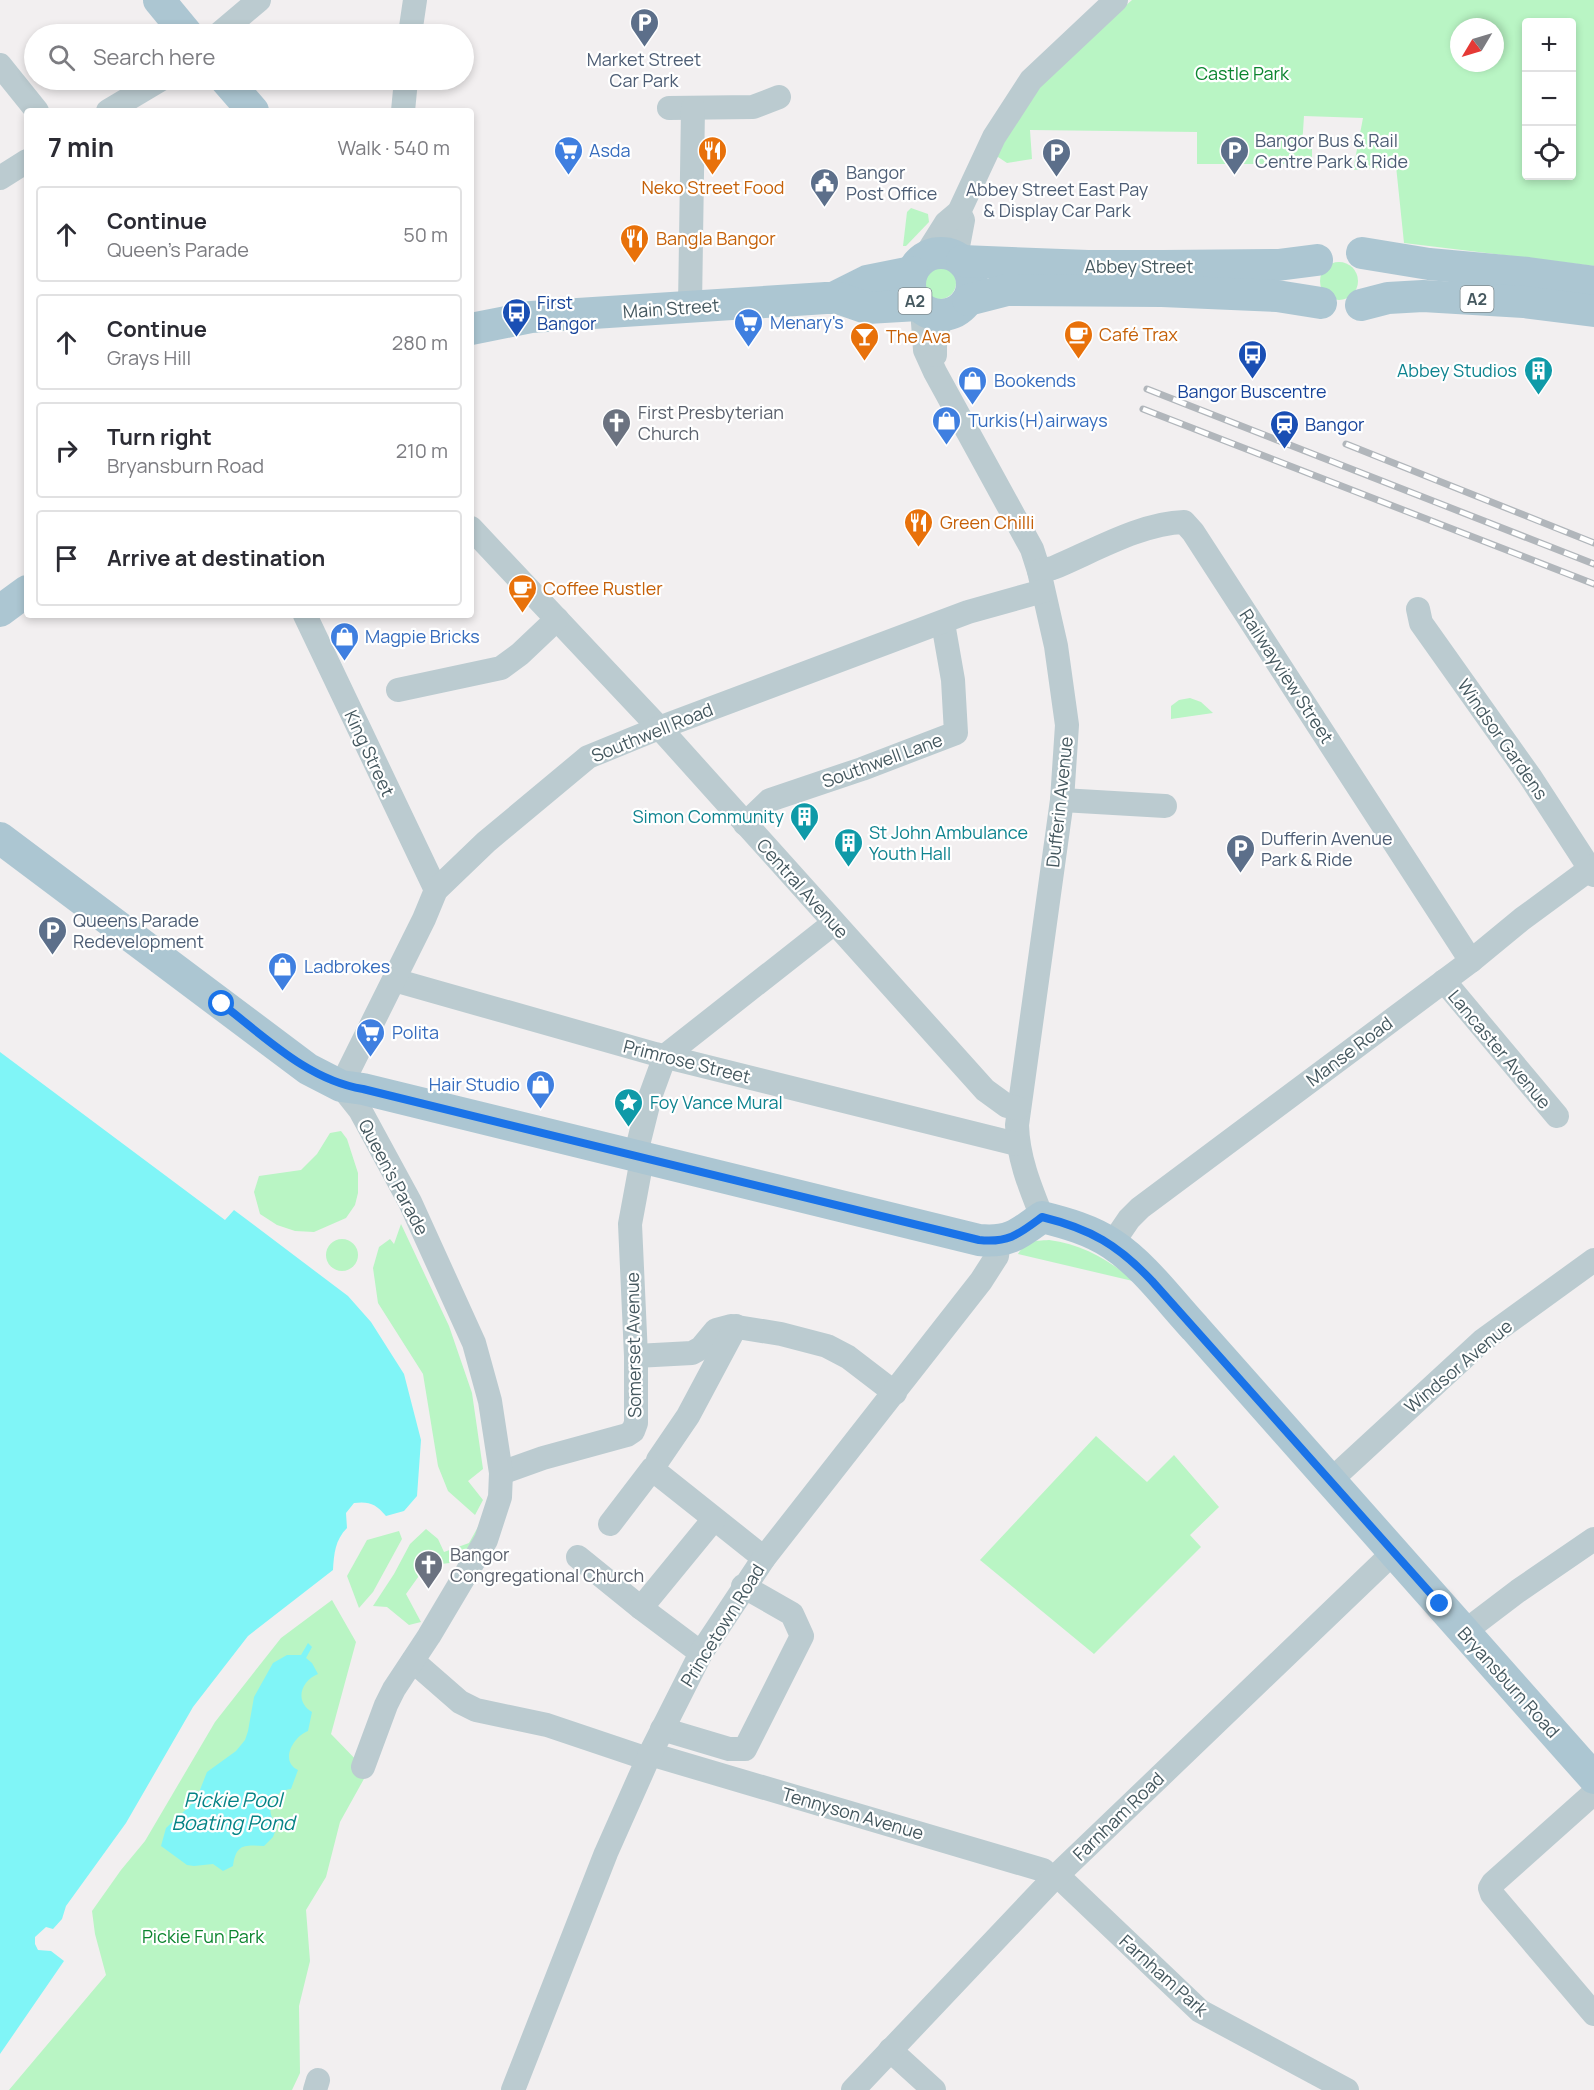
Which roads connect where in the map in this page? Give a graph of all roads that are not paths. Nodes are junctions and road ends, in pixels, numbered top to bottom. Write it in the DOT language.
graph roads {
  1 [pos="159,0"];
  2 [pos="259,0"];
  3 [pos="415,0"];
  4 [pos="1116,0"];
  5 [pos="179,24"];
  6 [pos="231,24"];
  7 [pos="411,24"];
  8 [pos="0,65"];
  9 [pos="143,90"];
  10 [pos="235,90"];
  11 [pos="405,90"];
  12 [pos="779,97"];
  13 [pos="35,108"];
  14 [pos="113,108"];
  15 [pos="250,108"];
  16 [pos="403,108"];
  17 [pos="669,108"];
  18 [pos="693,108"];
  19 [pos="24,163"];
  20 [pos="0,178"];
  21 [pos="959,212"];
  22 [pos="1362,253"];
  23 [pos="959,259"];
  24 [pos="1317,260"];
  25 [pos="918,265"];
  26 [pos="1594,282"];
  27 [pos="833,298"];
  28 [pos="968,300"];
  29 [pos="1321,303"];
  30 [pos="1361,305"];
  31 [pos="690,306"];
  32 [pos="927,310"];
  33 [pos="1594,311"];
  34 [pos="474,318"];
  35 [pos="510,320"];
  36 [pos="474,328"];
  37 [pos="474,531"];
  38 [pos="1041,581"];
  39 [pos="24,593"];
  40 [pos="1418,609"];
  41 [pos="0,611"];
  42 [pos="306,618"];
  43 [pos="557,619"];
  44 [pos="943,623"];
  45 [pos="398,690"];
  46 [pos="658,728"];
  47 [pos="1062,800"];
  48 [pos="1165,806"];
  49 [pos="745,824"];
  50 [pos="0,838"];
  51 [pos="1593,870"];
  52 [pos="436,890"];
  53 [pos="834,923"];
  54 [pos="1471,961"];
  55 [pos="394,980"];
  56 [pos="1444,981"];
  57 [pos="665,1056"];
  58 [pos="342,1086"];
  59 [pos="1018,1108"];
  60 [pos="1557,1116"];
  61 [pos="1017,1144"];
  62 [pos="638,1156"];
  63 [pos="1042,1217"];
  64 [pos="999,1241"];
  65 [pos="1112,1244"];
  66 [pos="1594,1260"];
  67 [pos="736,1326"];
  68 [pos="636,1356"];
  69 [pos="895,1393"];
  70 [pos="658,1460"];
  71 [pos="501,1473"];
  72 [pos="1330,1481"];
  73 [pos="714,1519"];
  74 [pos="610,1524"];
  75 [pos="1594,1539"];
  76 [pos="1394,1552"];
  77 [pos="578,1557"];
  78 [pos="764,1558"];
  79 [pos="743,1586"];
  80 [pos="641,1608"];
  81 [pos="1464,1632"];
  82 [pos="701,1653"];
  83 [pos="413,1661"];
  84 [pos="662,1729"];
  85 [pos="649,1757"];
  86 [pos="363,1767"];
  87 [pos="1594,1778"];
  88 [pos="1594,1793"];
  89 [pos="1055,1877"];
  90 [pos="1594,2014"];
  91 [pos="890,2050"];
  92 [pos="513,2090"];
  93 [pos="853,2090"];
  94 [pos="934,2090"];
  95 [pos="1347,2090"];
  1 -- 5 [label="main road"];
  2 -- 6 [label="street"];
  3 -- 7 [label="street"];
  4 -- 21 [label="street"];
  8 -- 13 [label="street"];
  9 -- 14 [label="street"];
  10 -- 15 [label="main road"];
  11 -- 16 [label="street"];
  12 -- 18 [label="street"];
  17 -- 18 [label="street"];
  18 -- 31 [label="street"];
  19 -- 20 [label="street"];
  21 -- 23 [label="street"];
  21 -- 25 [label="street"];
  22 -- 24 [label="main road, A2"];
  22 -- 26 [label="main road, A2"];
  22 -- 30 [label="main road"];
  23 -- 24 [label="main road, Abbey Street / A2"];
  23 -- 25 [label="main road, A2"];
  23 -- 28 [label="main road"];
  24 -- 29 [label="main road"];
  25 -- 27 [label="main road, Main Street / A2"];
  25 -- 32 [label="main road, A2"];
  27 -- 31 [label="main road, Main Street / A2"];
  27 -- 32 [label="main road, Main Street / A2"];
  28 -- 29 [label="main road, Abbey Street / A2"];
  28 -- 32 [label="main road, A2"];
  29 -- 30 [label="main road, A2"];
  30 -- 33 [label="main road, A2"];
  31 -- 35 [label="main road, Main Street / A2"];
  32 -- 38 [label="street, Dufferin Avenue"];
  34 -- 35 [label="main road, Main Street"];
  35 -- 36 [label="main road, Main Street / A2"];
  37 -- 43 [label="street, Central Avenue"];
  38 -- 44 [label="street, Southwell Road"];
  38 -- 47 [label="street, Dufferin Avenue"];
  38 -- 54 [label="street, Railwayview Street"];
  39 -- 41 [label="main road"];
  40 -- 51 [label="street, Windsor Gardens"];
  42 -- 52 [label="street, King Street"];
  43 -- 45 [label="street"];
  43 -- 46 [label="street, Central Avenue"];
  44 -- 46 [label="street, Southwell Road"];
  44 -- 49 [label="street, Southwell Lane"];
  46 -- 49 [label="street, Central Avenue"];
  46 -- 52 [label="street, Southwell Road"];
  47 -- 48 [label="street"];
  47 -- 59 [label="street, Dufferin Avenue"];
  49 -- 53 [label="street, Central Avenue"];
  50 -- 58 [label="main road, Queen's Parade"];
  51 -- 54 [label="street, Manse Road"];
  52 -- 55 [label="street, Southwell Road"];
  53 -- 57 [label="street"];
  53 -- 59 [label="street, Central Avenue"];
  54 -- 56 [label="street, Manse Road"];
  55 -- 57 [label="street, Primrose Street"];
  55 -- 58 [label="street, Southwell Road"];
  56 -- 60 [label="street, Lancaster Avenue"];
  56 -- 65 [label="street, Manse Road"];
  57 -- 61 [label="street, Primrose Street"];
  57 -- 62 [label="street, Somerset Avenue"];
  58 -- 62 [label="main road"];
  58 -- 71 [label="street, Queen's Parade"];
  59 -- 61 [label="street, Dufferin Avenue"];
  61 -- 63 [label="street, Dufferin Avenue"];
  62 -- 64 [label="main road"];
  62 -- 68 [label="street, Somerset Avenue"];
  63 -- 64 [label="main road"];
  63 -- 65 [label="main road, Bryansburn Road"];
  64 -- 69 [label="street, Princetown Road"];
  65 -- 72 [label="main road, Bryansburn Road"];
  66 -- 72 [label="street, Windsor Avenue"];
  67 -- 68 [label="street"];
  67 -- 69 [label="street"];
  67 -- 70 [label="street"];
  68 -- 71 [label="street, Somerset Avenue"];
  69 -- 78 [label="street, Princetown Road"];
  71 -- 83 [label="street, Queen's Parade"];
  72 -- 76 [label="main road, Bryansburn Road"];
  73 -- 74 [label="street"];
  73 -- 78 [label="street"];
  73 -- 80 [label="street"];
  75 -- 81 [label="street"];
  76 -- 81 [label="main road, Bryansburn Road"];
  76 -- 89 [label="street, Farnham Road"];
  77 -- 80 [label="street"];
  78 -- 79 [label="street, Princetown Road"];
  79 -- 82 [label="street, Princetown Road"];
  79 -- 84 [label="street"];
  80 -- 82 [label="street"];
  81 -- 87 [label="main road, Bryansburn Road"];
  82 -- 84 [label="street, Princetown Road"];
  83 -- 85 [label="street, Tennyson Avenue"];
  83 -- 86 [label="street, Queen's Parade"];
  84 -- 85 [label="street, Princetown Road"];
  85 -- 89 [label="street, Tennyson Avenue"];
  85 -- 92 [label="street, Princetown Road"];
  88 -- 90 [label="street"];
  89 -- 91 [label="street, Farnham Road"];
  89 -- 95 [label="street, Farnham Park"];
  91 -- 93 [label="street, Farnham Road"];
  91 -- 94 [label="street"];
}
